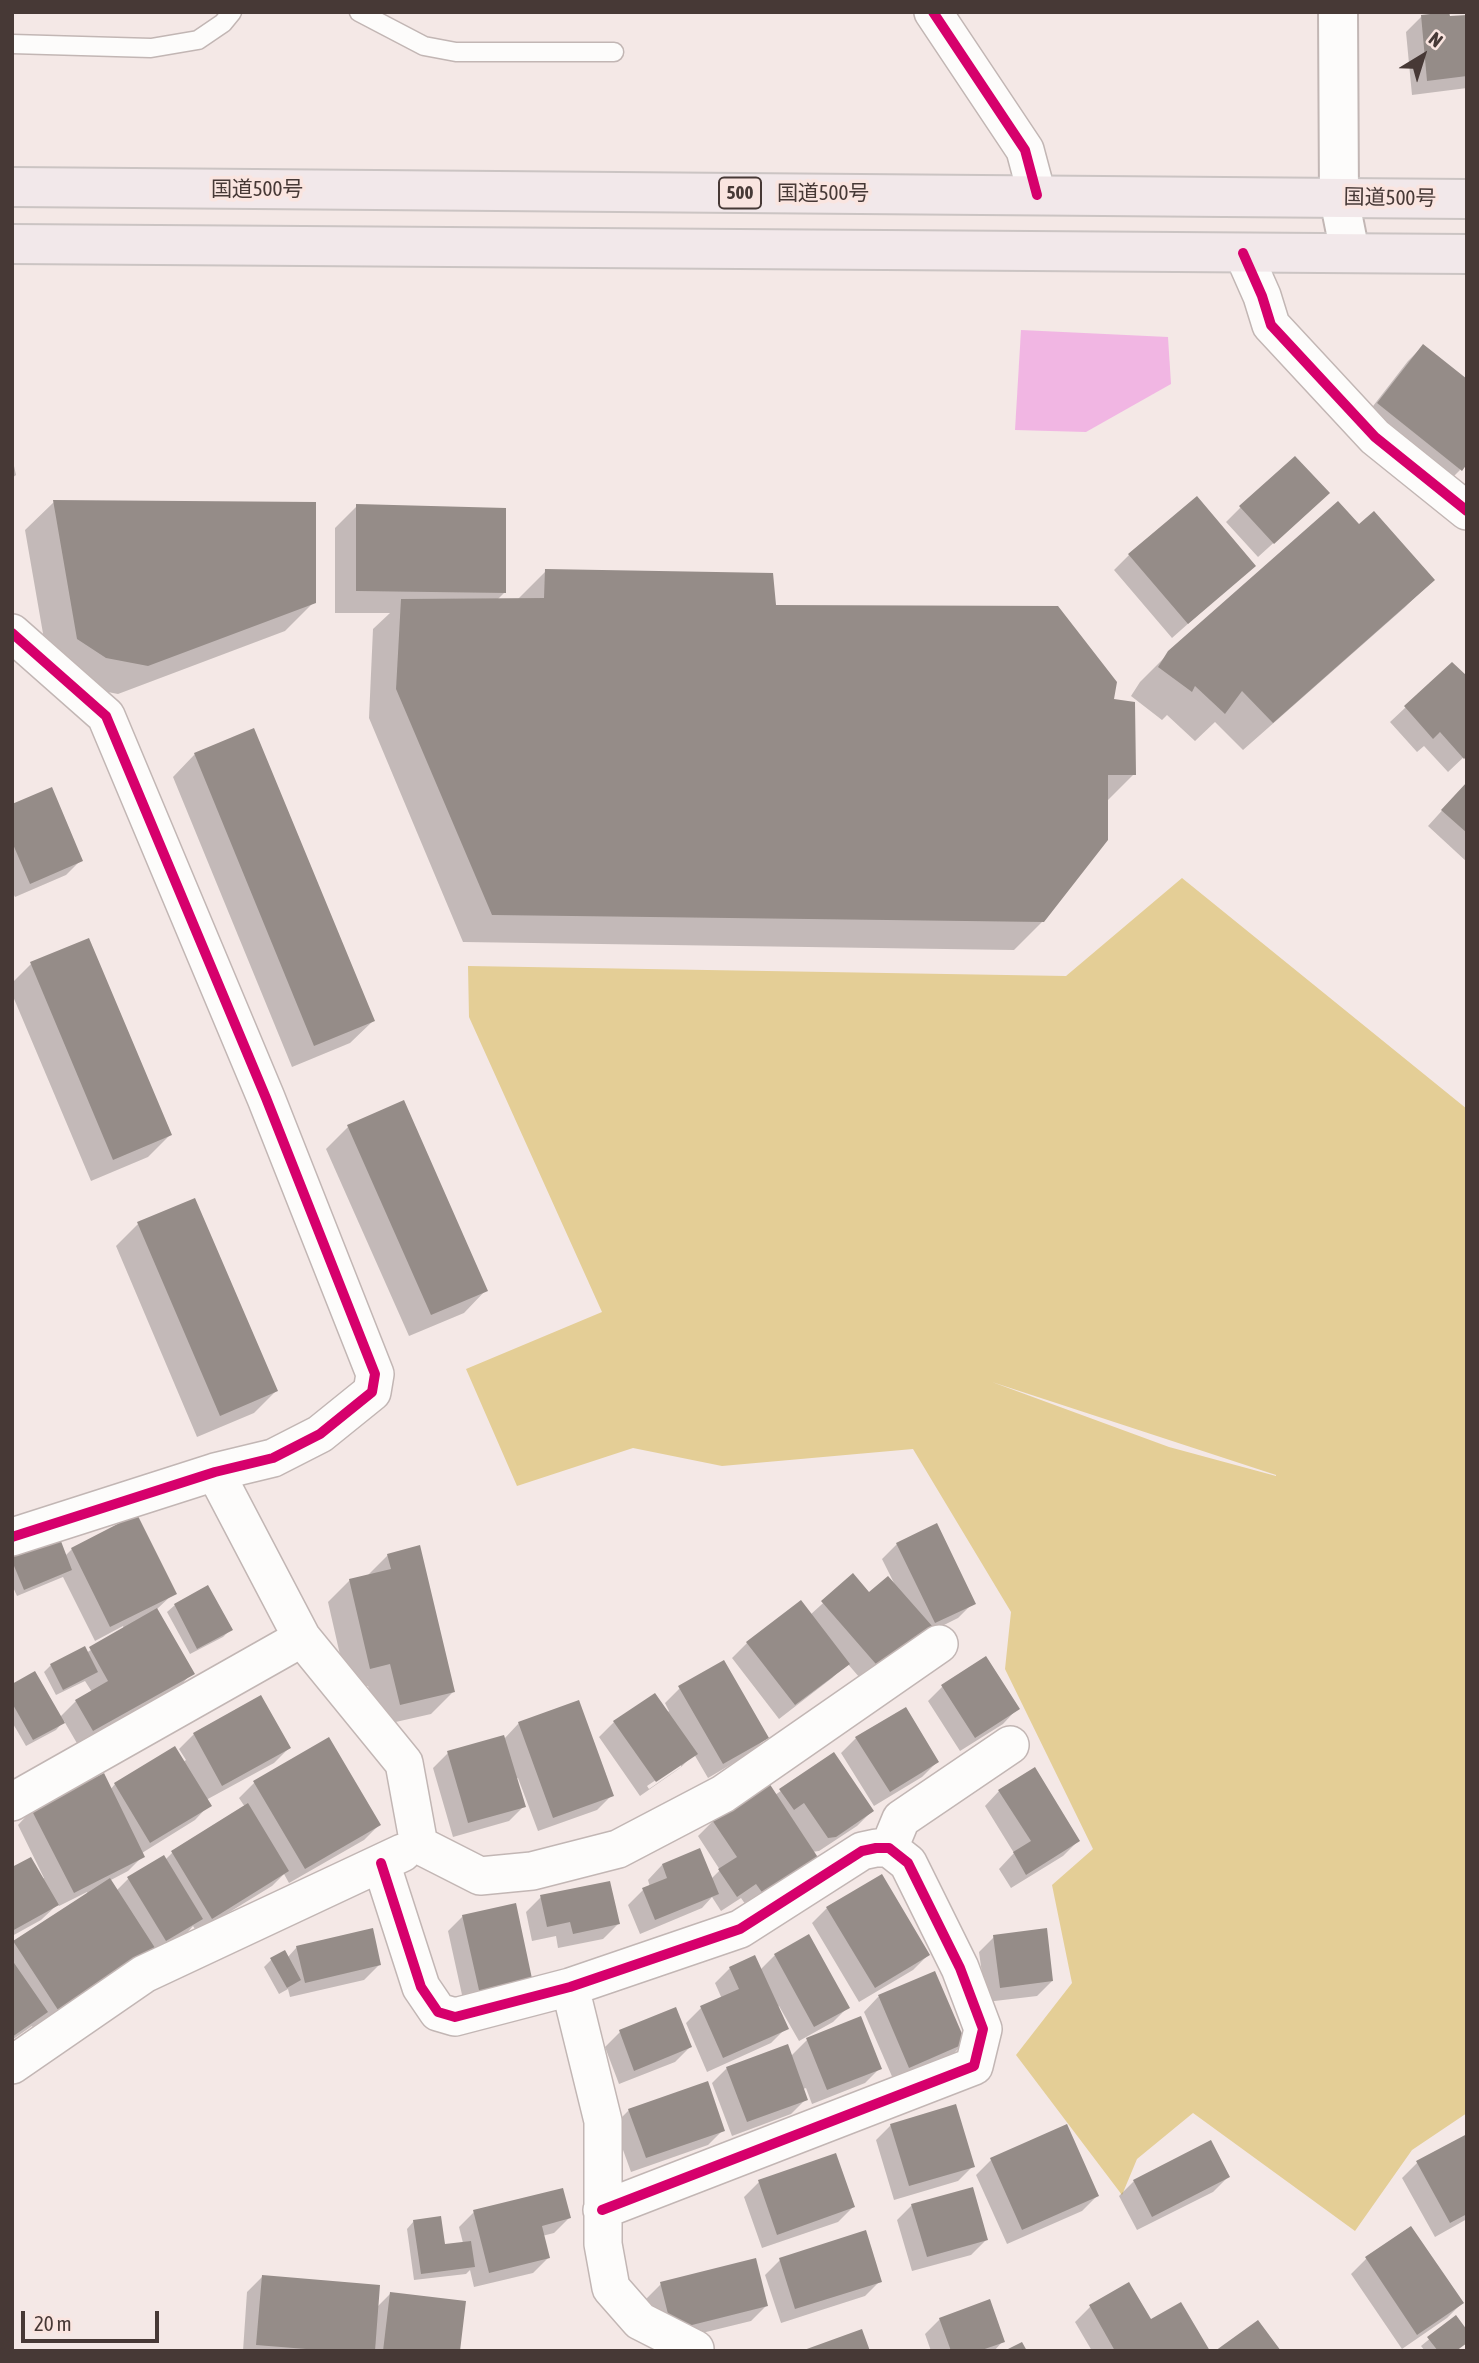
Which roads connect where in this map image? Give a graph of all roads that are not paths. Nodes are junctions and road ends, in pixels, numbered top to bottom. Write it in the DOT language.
graph roads {
  1 [pos="232,12"];
  2 [pos="359,12"];
  3 [pos="933,12"];
  4 [pos="1339,12"];
  5 [pos="12,44"];
  6 [pos="614,52"];
  7 [pos="12,187"];
  8 [pos="1037,195"];
  9 [pos="1339,198"];
  10 [pos="1467,199"];
  11 [pos="12,244"];
  12 [pos="1243,253"];
  13 [pos="1350,253"];
  14 [pos="1467,254"];
  15 [pos="1467,511"];
  16 [pos="12,633"];
  17 [pos="215,1472"];
  18 [pos="12,1537"];
  19 [pos="302,1638"];
  20 [pos="940,1643"];
  21 [pos="1010,1745"];
  22 [pos="12,1802"];
  23 [pos="419,1845"];
  24 [pos="889,1848"];
  25 [pos="381,1863"];
  26 [pos="570,1987"];
  27 [pos="12,2065"];
  28 [pos="602,2210"];
  29 [pos="695,2349"];
  1 -- 5 [label="lane"];
  2 -- 6 [label="lane"];
  3 -- 8 [label="street"];
  4 -- 9 [label="street"];
  7 -- 8 [label="highway, 国道500号 / 500"];
  8 -- 9 [label="highway, 国道500号 / 500"];
  9 -- 10 [label="highway, 国道500号 / 500"];
  9 -- 13 [label="street"];
  11 -- 12 [label="highway"];
  12 -- 13 [label="highway"];
  12 -- 15 [label="street"];
  13 -- 14 [label="highway"];
  16 -- 17 [label="street"];
  17 -- 18 [label="street"];
  17 -- 19 [label="street"];
  19 -- 22 [label="street"];
  19 -- 23 [label="street"];
  20 -- 23 [label="street"];
  21 -- 24 [label="street"];
  23 -- 25 [label="street"];
  24 -- 26 [label="street"];
  24 -- 28 [label="street"];
  25 -- 26 [label="street"];
  25 -- 27 [label="street"];
  26 -- 28 [label="street"];
  28 -- 29 [label="street"];
}
